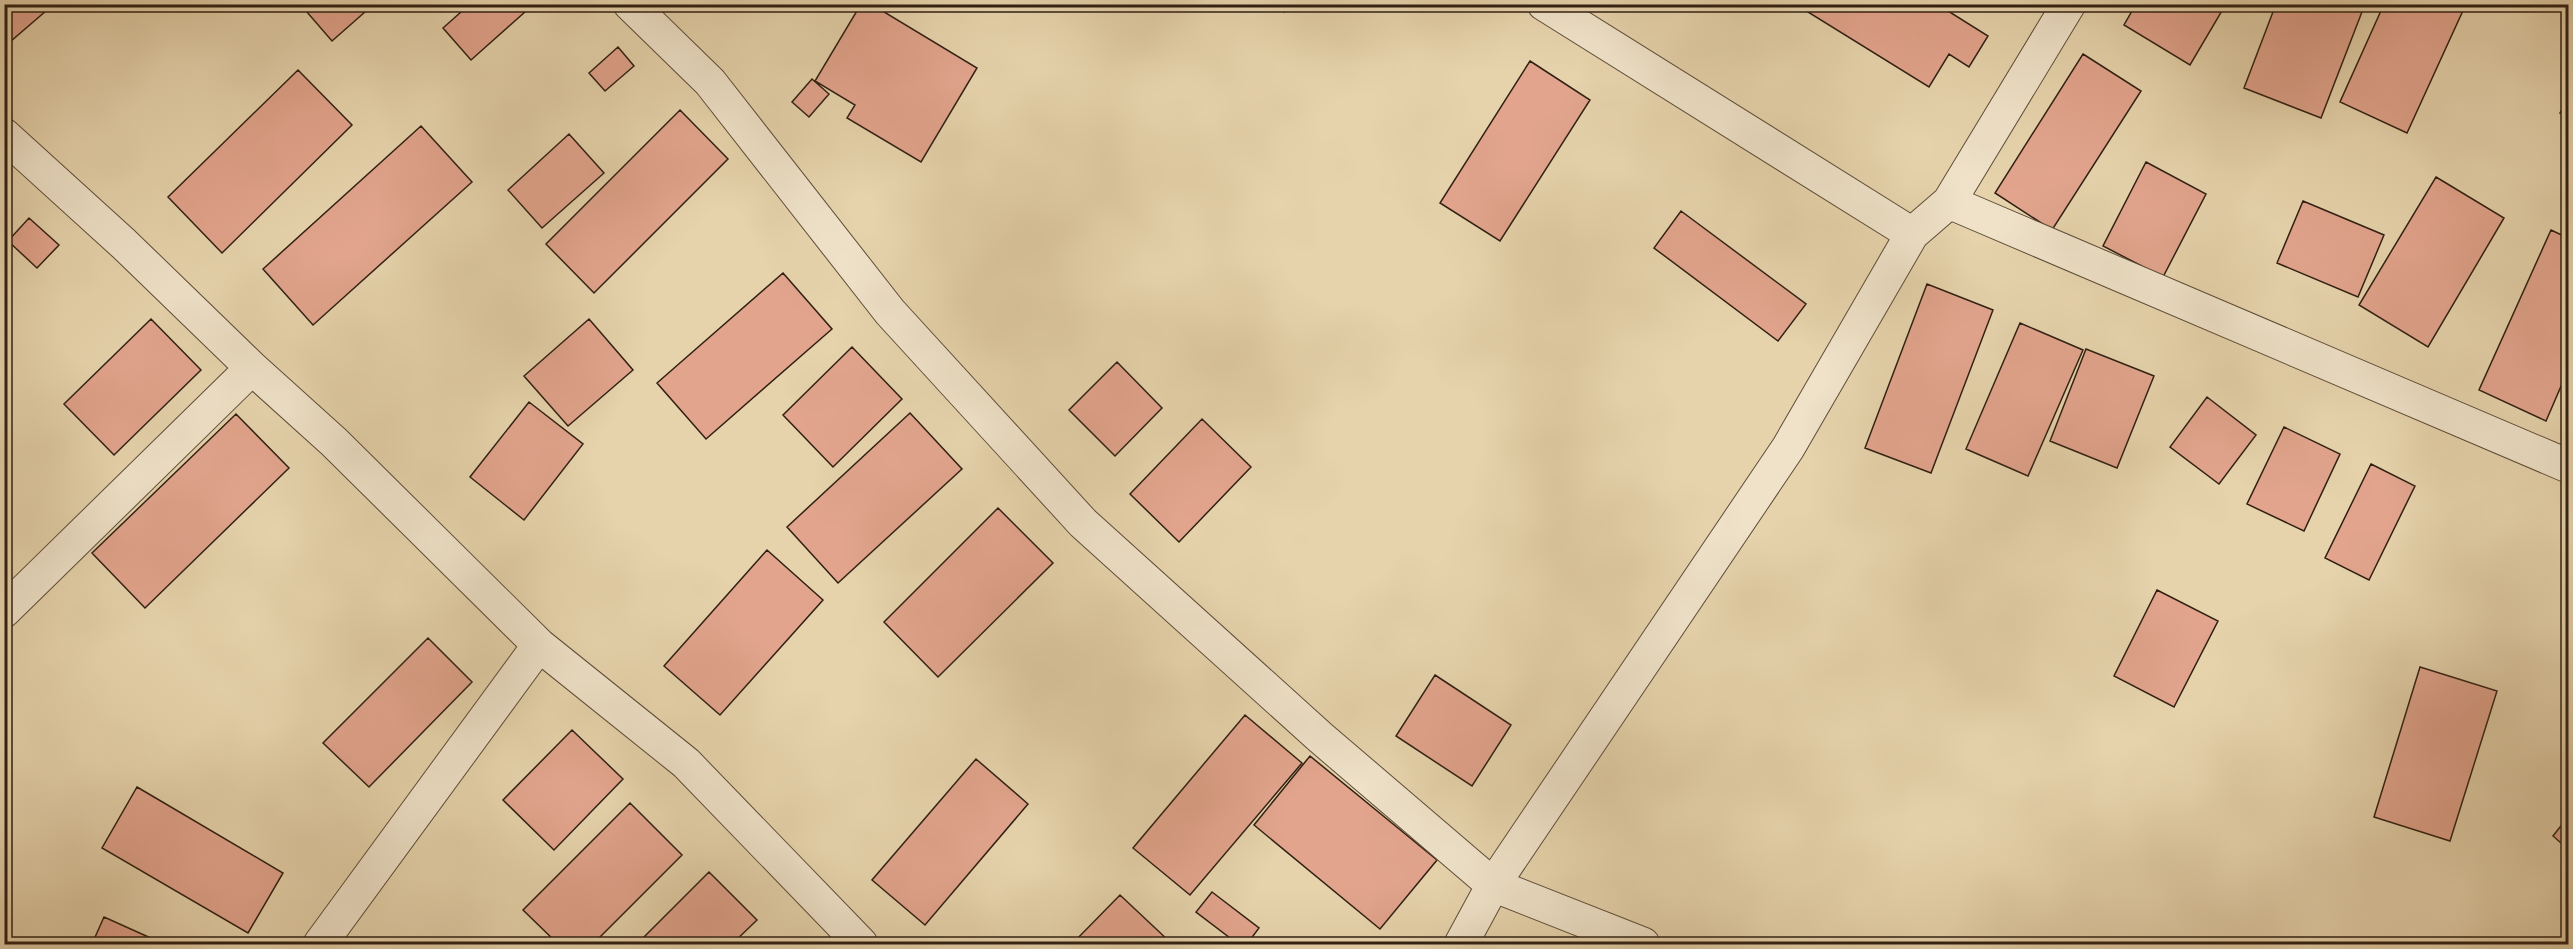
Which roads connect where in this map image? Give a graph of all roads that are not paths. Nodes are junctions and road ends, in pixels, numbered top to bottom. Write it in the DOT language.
graph roads {
  1 [pos="630,4"];
  2 [pos="1544,4"];
  3 [pos="2069,4"];
  4 [pos="4,135"];
  5 [pos="1949,202"];
  6 [pos="1912,234"];
  7 [pos="252,368"];
  8 [pos="2568,466"];
  9 [pos="4,611"];
  10 [pos="539,645"];
  11 [pos="1493,885"];
  12 [pos="320,945"];
  13 [pos="861,945"];
  14 [pos="1461,945"];
  15 [pos="1643,945"];
  1 -- 11 [label="street"];
  2 -- 6 [label="street"];
  3 -- 5 [label="street"];
  4 -- 7 [label="street"];
  5 -- 6 [label="street"];
  5 -- 8 [label="street"];
  6 -- 11 [label="street"];
  7 -- 9 [label="street"];
  7 -- 10 [label="street"];
  10 -- 12 [label="street"];
  10 -- 13 [label="street"];
  11 -- 14 [label="street"];
  11 -- 15 [label="street"];
}
